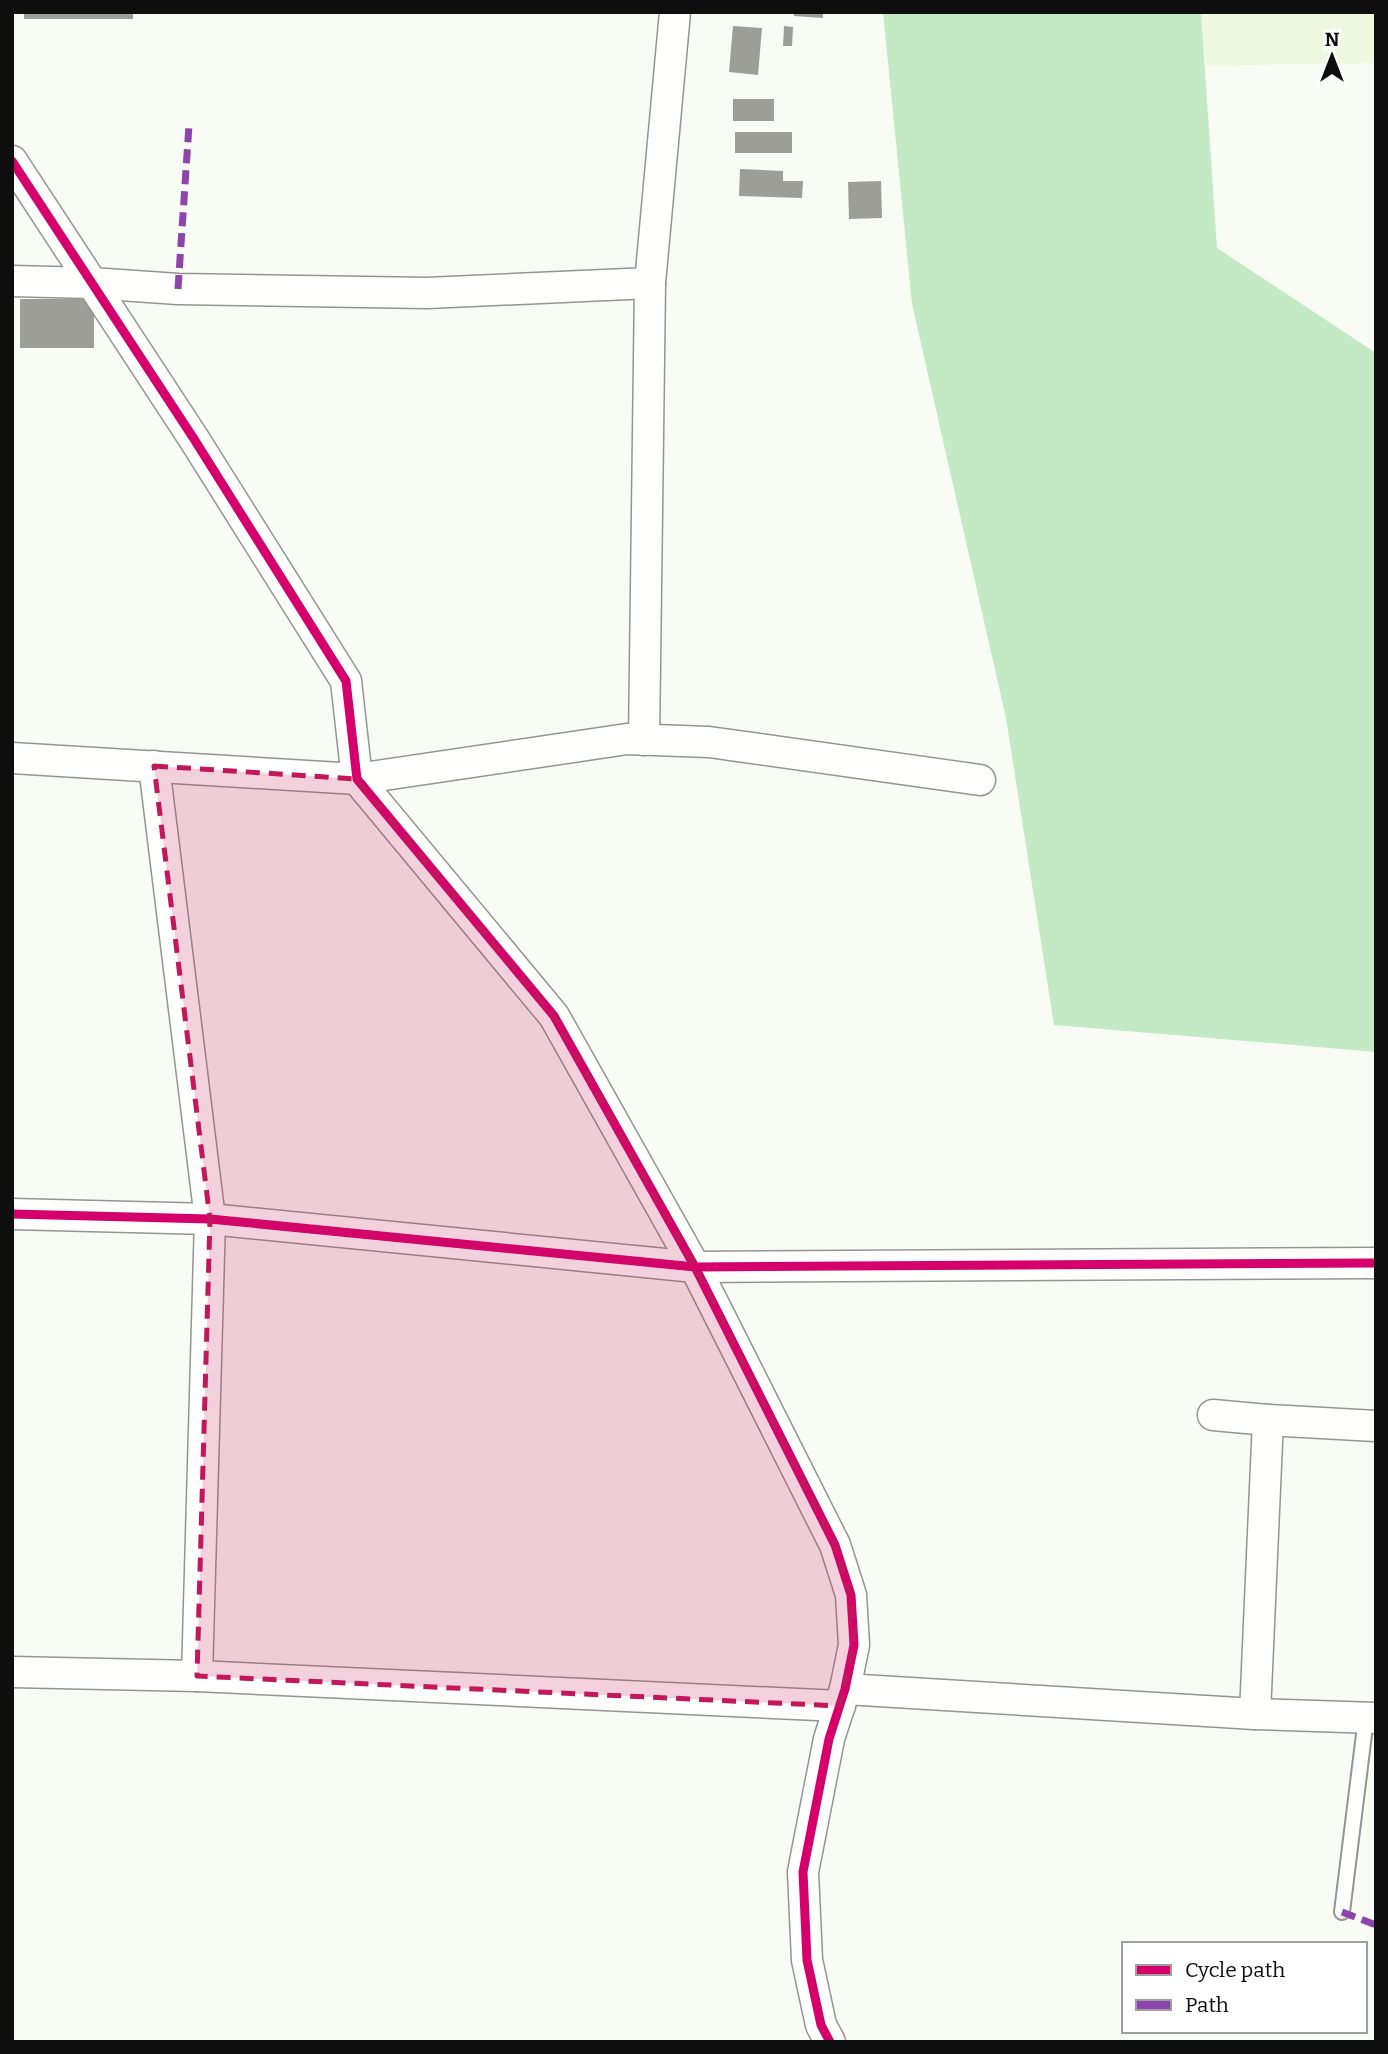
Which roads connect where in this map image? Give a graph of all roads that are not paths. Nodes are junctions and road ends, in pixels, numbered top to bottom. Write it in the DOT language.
graph roads {
  1 [pos="676,12"];
  2 [pos="12,161"];
  3 [pos="12,281"];
  4 [pos="91,284"];
  5 [pos="650,284"];
  6 [pos="644,740"];
  7 [pos="12,758"];
  8 [pos="154,766"];
  9 [pos="357,779"];
  10 [pos="980,780"];
  11 [pos="12,1214"];
  12 [pos="210,1219"];
  13 [pos="1376,1262"];
  14 [pos="695,1267"];
  15 [pos="1213,1415"];
  16 [pos="1268,1420"];
  17 [pos="1376,1426"];
  18 [pos="12,1672"];
  19 [pos="197,1676"];
  20 [pos="842,1698"];
  21 [pos="1255,1714"];
  22 [pos="1371,1718"];
  23 [pos="1342,1912"];
  24 [pos="830,2042"];
  1 -- 5 [label="street"];
  2 -- 4 [label="street"];
  3 -- 4 [label="street"];
  4 -- 5 [label="street"];
  4 -- 9 [label="street"];
  5 -- 6 [label="street"];
  6 -- 9 [label="street"];
  6 -- 10 [label="street"];
  7 -- 8 [label="street"];
  8 -- 9 [label="street"];
  8 -- 12 [label="street"];
  9 -- 14 [label="street"];
  11 -- 12 [label="street"];
  12 -- 14 [label="street"];
  12 -- 19 [label="street"];
  13 -- 14 [label="street"];
  14 -- 20 [label="street"];
  15 -- 16 [label="street"];
  16 -- 17 [label="street"];
  16 -- 21 [label="street"];
  18 -- 19 [label="street"];
  19 -- 20 [label="street"];
  20 -- 21 [label="street"];
  20 -- 24 [label="street"];
  21 -- 22 [label="street"];
  22 -- 23 [label="lane"];
}
